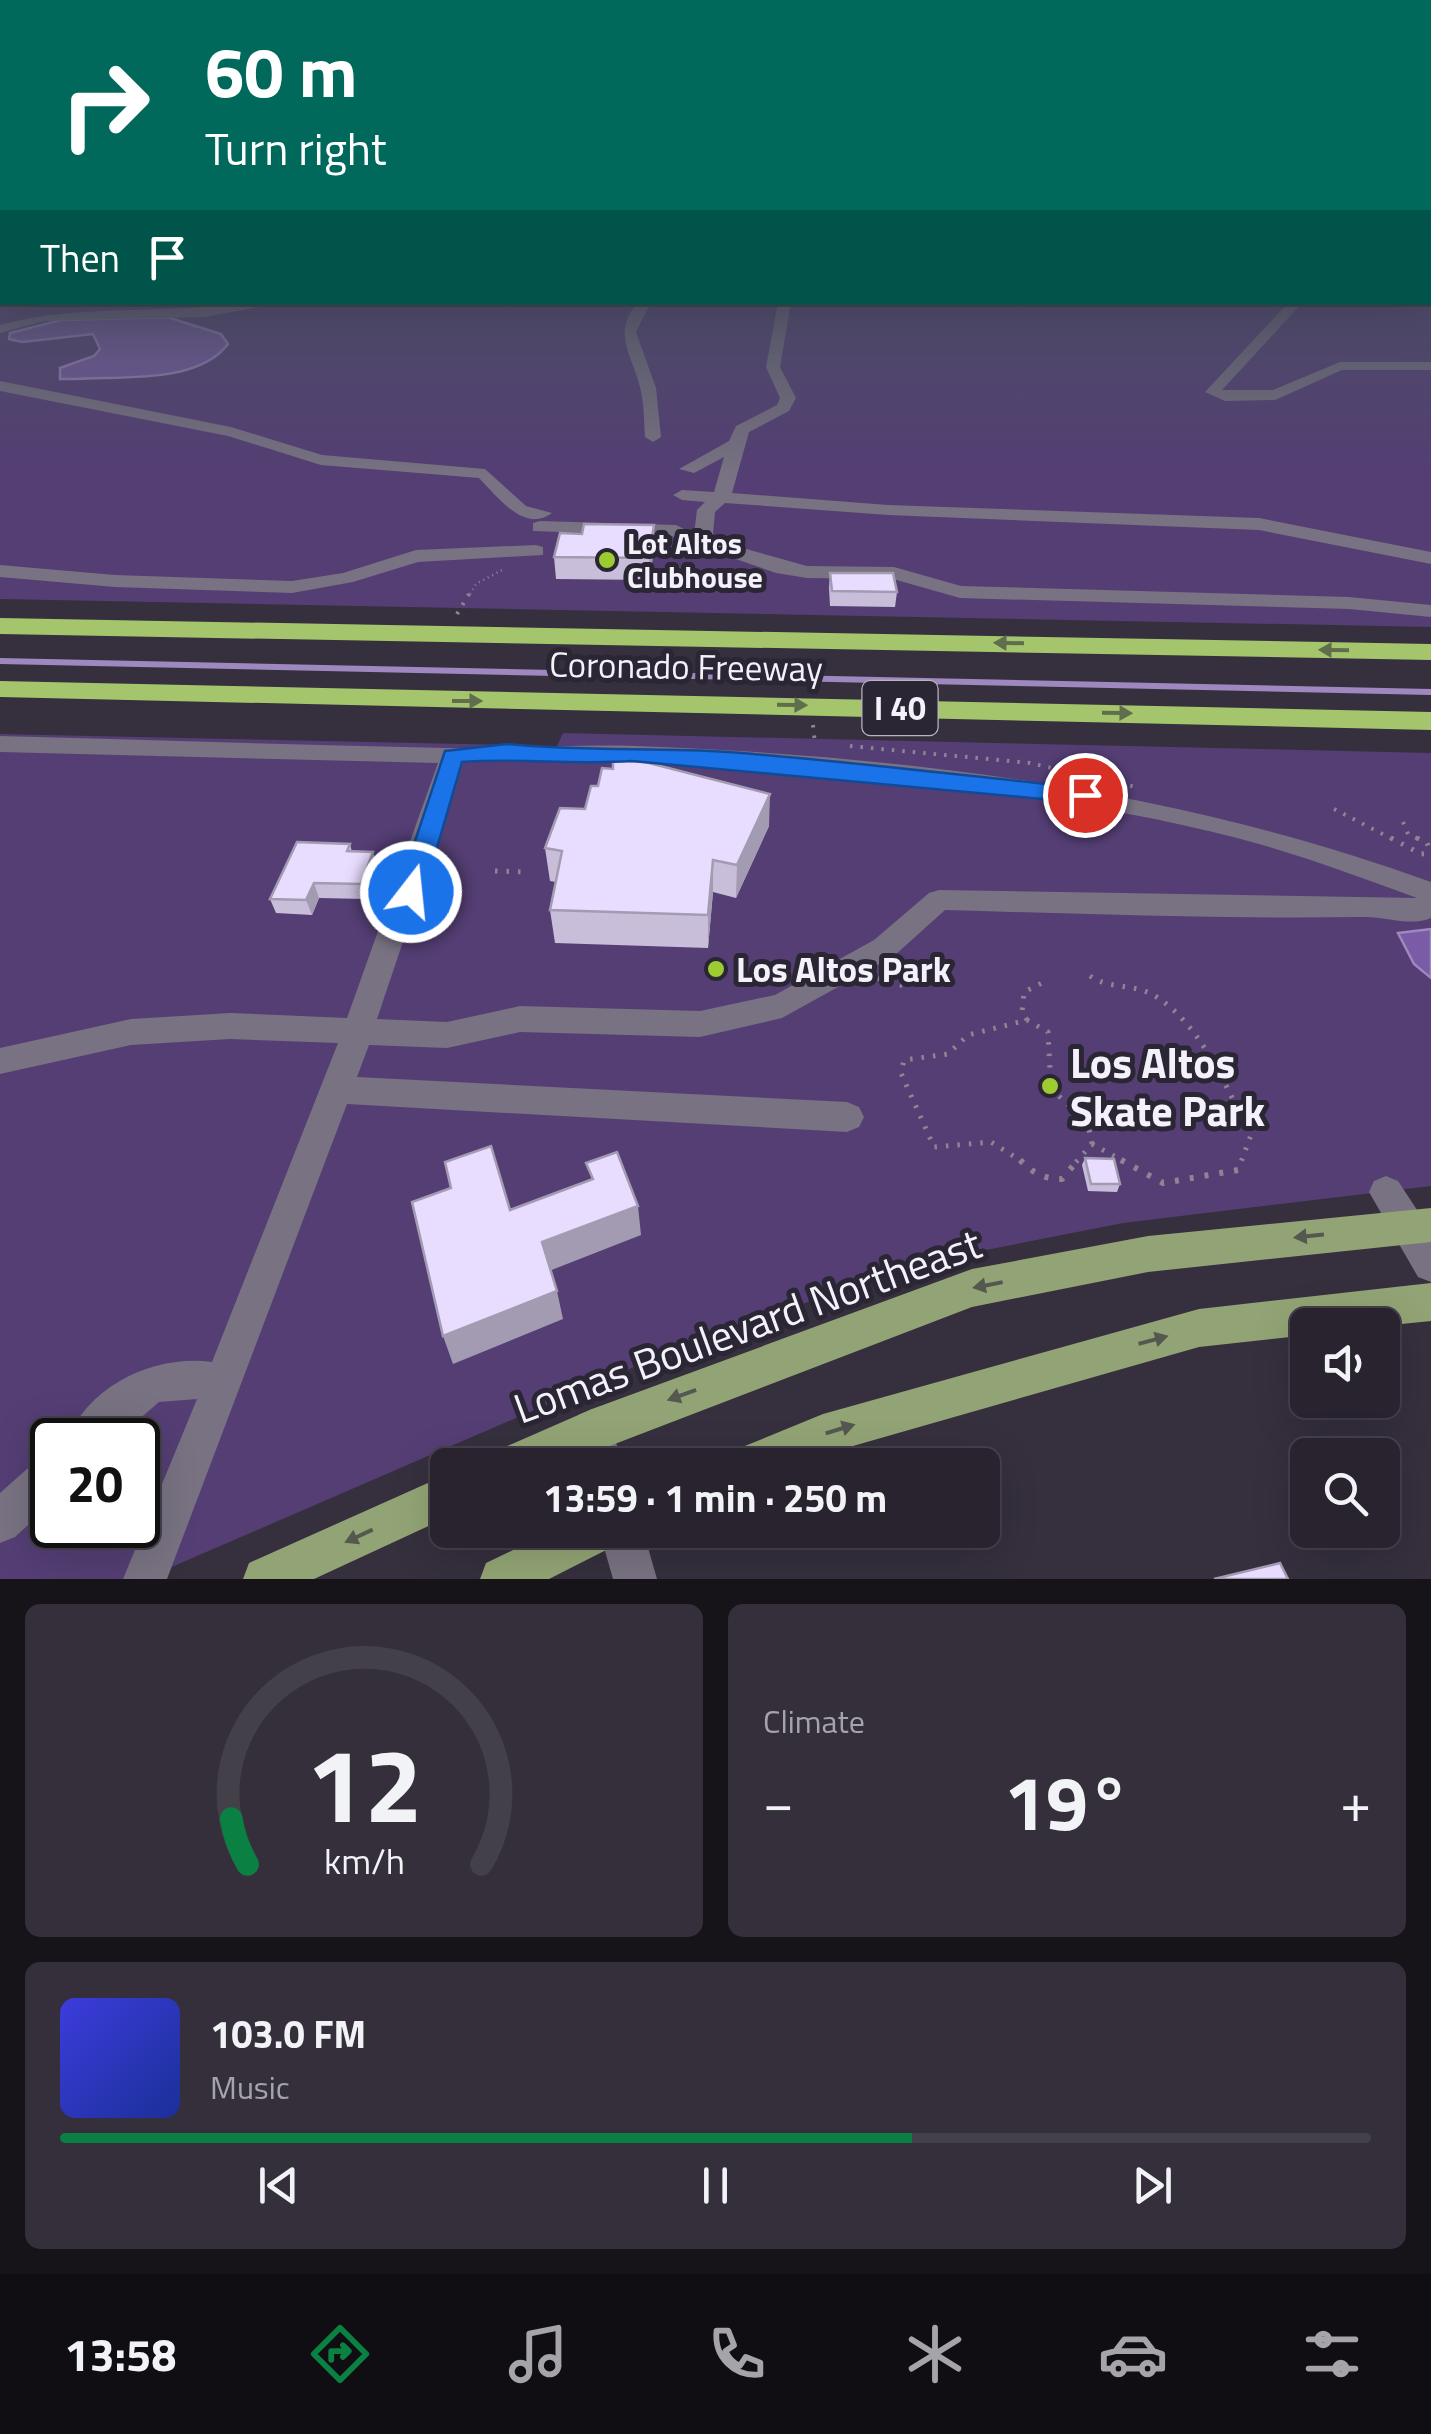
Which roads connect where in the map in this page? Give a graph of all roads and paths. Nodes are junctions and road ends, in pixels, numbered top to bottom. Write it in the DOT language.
graph roads {
  1 [pos="628,330"];
  2 [pos="780,330"];
  3 [pos="1272,330"];
  4 [pos="1431,366"];
  5 [pos="0,386"];
  6 [pos="653,437"];
  7 [pos="736,444"];
  8 [pos="688,469"];
  9 [pos="682,496"];
  10 [pos="722,497"];
  11 [pos="702,548"];
  12 [pos="536,551"];
  13 [pos="1431,558"];
  14 [pos="510,566"];
  15 [pos="0,570"];
  16 [pos="1431,611"];
  17 [pos="457,614"];
  18 [pos="0,615"];
  19 [pos="0,626"];
  20 [pos="424,631"];
  21 [pos="1431,652"];
  22 [pos="810,656"];
  23 [pos="0,689"];
  24 [pos="812,691"];
  25 [pos="369,700"];
  26 [pos="0,707"];
  27 [pos="812,708"];
  28 [pos="1431,720"];
  29 [pos="0,744"];
  30 [pos="453,756"];
  31 [pos="1098,775"];
  32 [pos="1334,810"];
  33 [pos="1404,822"];
  34 [pos="1431,852"];
  35 [pos="496,871"];
  36 [pos="526,872"];
  37 [pos="1431,893"];
  38 [pos="1431,902"];
  39 [pos="1090,976"];
  40 [pos="1042,984"];
  41 [pos="1026,1020"];
  42 [pos="362,1028"];
  43 [pos="0,1061"];
  44 [pos="339,1090"];
  45 [pos="847,1117"];
  46 [pos="1092,1144"];
  47 [pos="1386,1192"];
  48 [pos="1418,1226"];
  49 [pos="1431,1264"];
  50 [pos="1431,1302"];
  51 [pos="223,1384"];
  52 [pos="108,1418"];
  53 [pos="597,1447"];
  54 [pos="790,1448"];
  55 [pos="30,1495"];
  56 [pos="430,1503"];
  57 [pos="0,1522"];
  58 [pos="565,1548"];
  59 [pos="626,1548"];
  60 [pos="146,1579"];
  61 [pos="265,1579"];
  62 [pos="502,1579"];
  63 [pos="635,1579"];
  1 -- 6 [label="street"];
  2 -- 7 [label="street"];
  3 -- 4 [label="street"];
  5 -- 11 [label="street"];
  7 -- 8 [label="street"];
  7 -- 10 [label="street"];
  9 -- 10 [label="street"];
  10 -- 11 [label="street"];
  10 -- 13 [label="street"];
  11 -- 16 [label="street"];
  12 -- 15 [label="street"];
  14 -- 17 [label="path"];
  18 -- 20 [label="highway"];
  19 -- 20 [label="highway, Coronado Freeway / I 40"];
  21 -- 20 [label="highway, Coronado Freeway / I 40, one-way"];
  22 -- 24 [label="path"];
  23 -- 25 [label="highway, Coronado Freeway / I 40"];
  25 -- 26 [label="highway"];
  25 -- 28 [label="highway, Coronado Freeway / I 40, one-way"];
  27 -- 31 [label="path"];
  29 -- 30 [label="street"];
  30 -- 37 [label="street"];
  30 -- 42 [label="street"];
  32 -- 34 [label="path"];
  33 -- 34 [label="path"];
  35 -- 36 [label="path"];
  38 -- 42 [label="street"];
  39 -- 46 [label="path"];
  40 -- 41 [label="path"];
  41 -- 46 [label="path"];
  41 -- 46 [label="path"];
  42 -- 43 [label="street"];
  42 -- 44 [label="street"];
  44 -- 45 [label="street"];
  44 -- 51 [label="street"];
  47 -- 48 [label="street"];
  48 -- 49 [label="street"];
  48 -- 53 [label="main road, Lomas Boulevard Northeast, one-way"];
  54 -- 50 [label="main road, one-way"];
  51 -- 52 [label="street"];
  51 -- 60 [label="street"];
  55 -- 57 [label="street"];
  56 -- 61 [label="main road, one-way"];
  58 -- 62 [label="main road"];
  59 -- 63 [label="street"];
}
